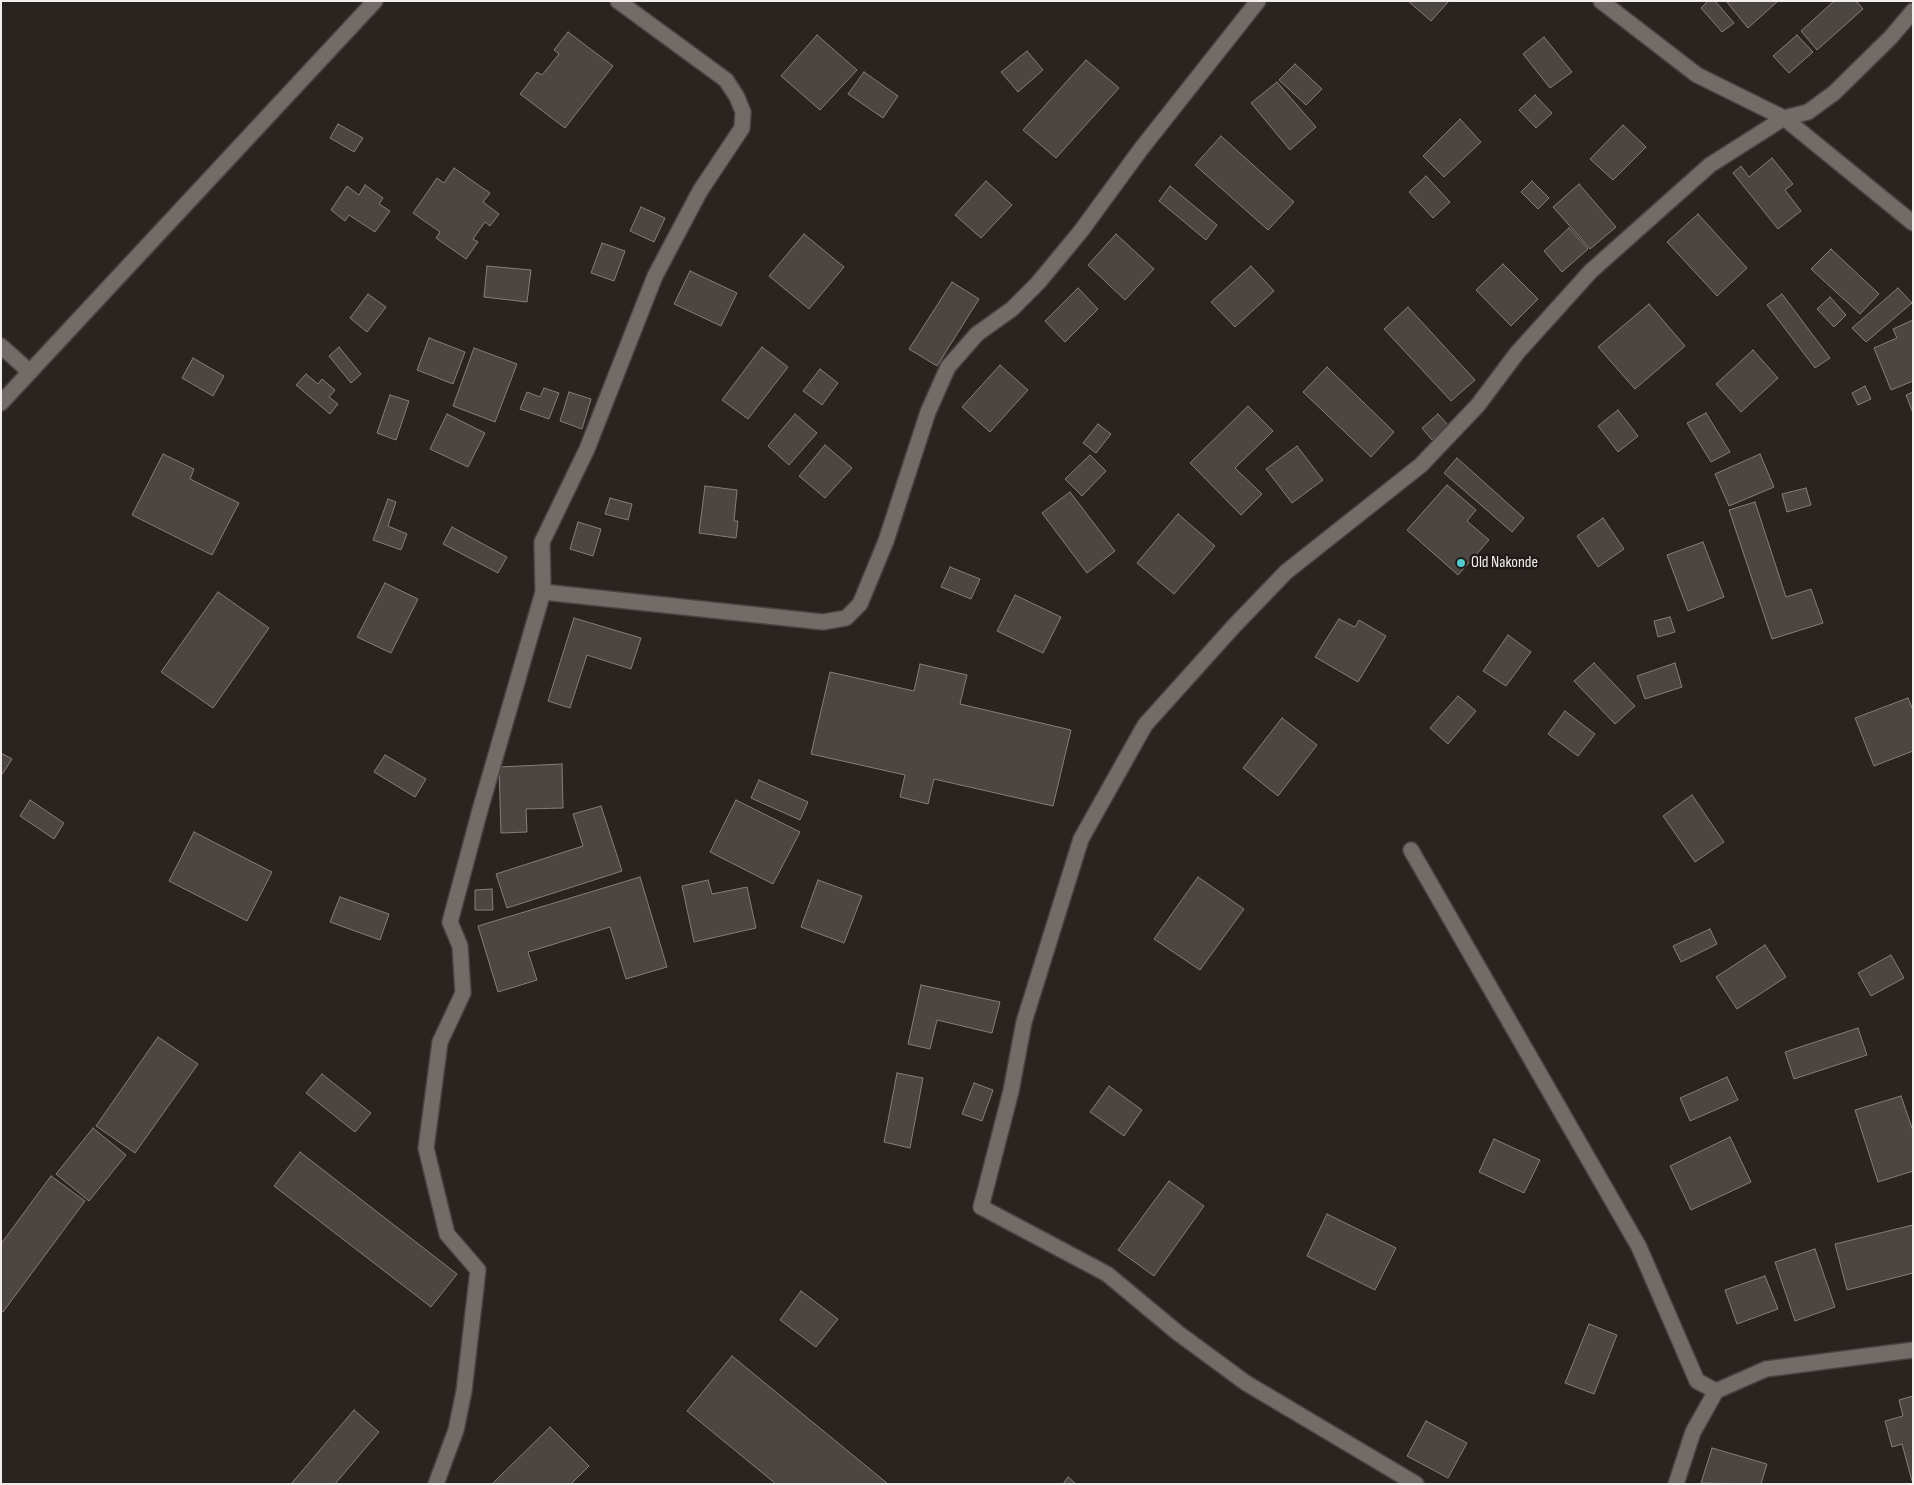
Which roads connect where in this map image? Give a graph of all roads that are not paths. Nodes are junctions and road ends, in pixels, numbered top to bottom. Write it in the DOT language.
graph roads {
  1 [pos="375,1"];
  2 [pos="618,1"];
  3 [pos="1258,1"];
  4 [pos="1601,1"];
  5 [pos="1913,11"];
  6 [pos="1784,118"];
  7 [pos="1913,223"];
  8 [pos="1,346"];
  9 [pos="30,372"];
  10 [pos="1,403"];
  11 [pos="544,592"];
  12 [pos="1411,850"];
  13 [pos="1913,1350"];
  14 [pos="1716,1391"];
  15 [pos="436,1484"];
  16 [pos="1416,1484"];
  17 [pos="1676,1484"];
  1 -- 9 [label="street"];
  2 -- 11 [label="street"];
  3 -- 11 [label="street"];
  4 -- 6 [label="street"];
  5 -- 6 [label="street"];
  6 -- 7 [label="street"];
  6 -- 16 [label="street"];
  8 -- 9 [label="street"];
  9 -- 10 [label="street"];
  11 -- 15 [label="street"];
  12 -- 14 [label="street"];
  13 -- 14 [label="street"];
  14 -- 17 [label="street"];
}
